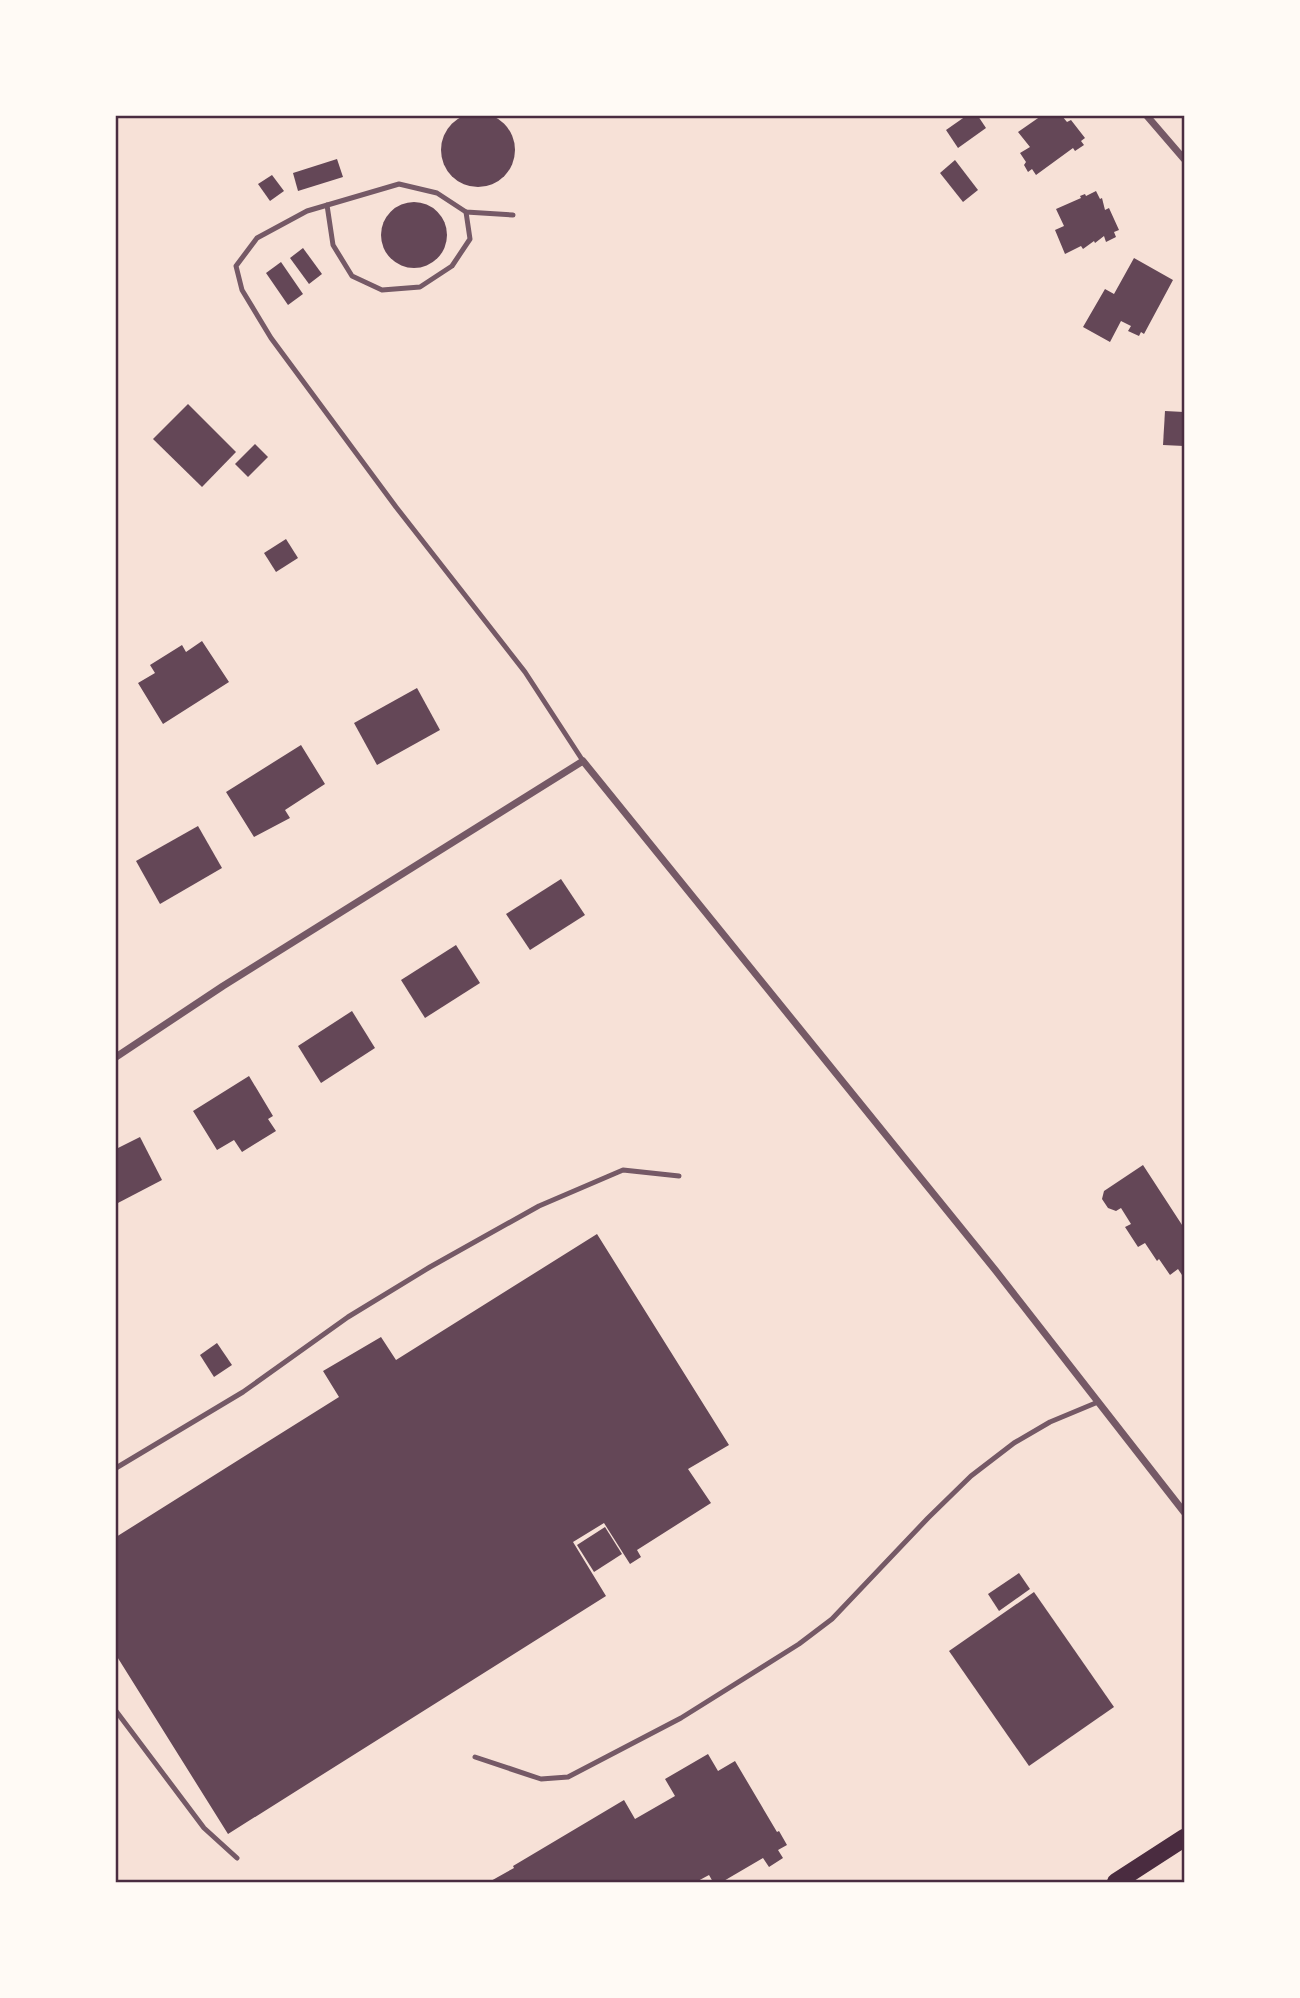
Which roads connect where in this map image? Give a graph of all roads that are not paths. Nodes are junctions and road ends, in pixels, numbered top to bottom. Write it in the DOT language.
graph roads {
  1 [pos="1147,116"];
  2 [pos="1185,159"];
  3 [pos="327,205"];
  4 [pos="466,212"];
  5 [pos="513,215"];
  6 [pos="583,761"];
  7 [pos="116,1057"];
  8 [pos="679,1176"];
  9 [pos="1098,1402"];
  10 [pos="116,1468"];
  11 [pos="1185,1512"];
  12 [pos="116,1712"];
  13 [pos="475,1757"];
  14 [pos="1185,1838"];
  15 [pos="237,1858"];
  16 [pos="1136,1877"];
  17 [pos="1116,1882"];
  1 -- 2 [label="street"];
  3 -- 4 [label="lane"];
  3 -- 4 [label="lane"];
  3 -- 6 [label="lane"];
  4 -- 5 [label="lane"];
  6 -- 7 [label="street"];
  6 -- 9 [label="street"];
  8 -- 10 [label="lane"];
  9 -- 11 [label="street"];
  9 -- 13 [label="lane"];
  12 -- 15 [label="lane"];
  14 -- 16 [label="main road"];
  16 -- 17 [label="main road"];
}
